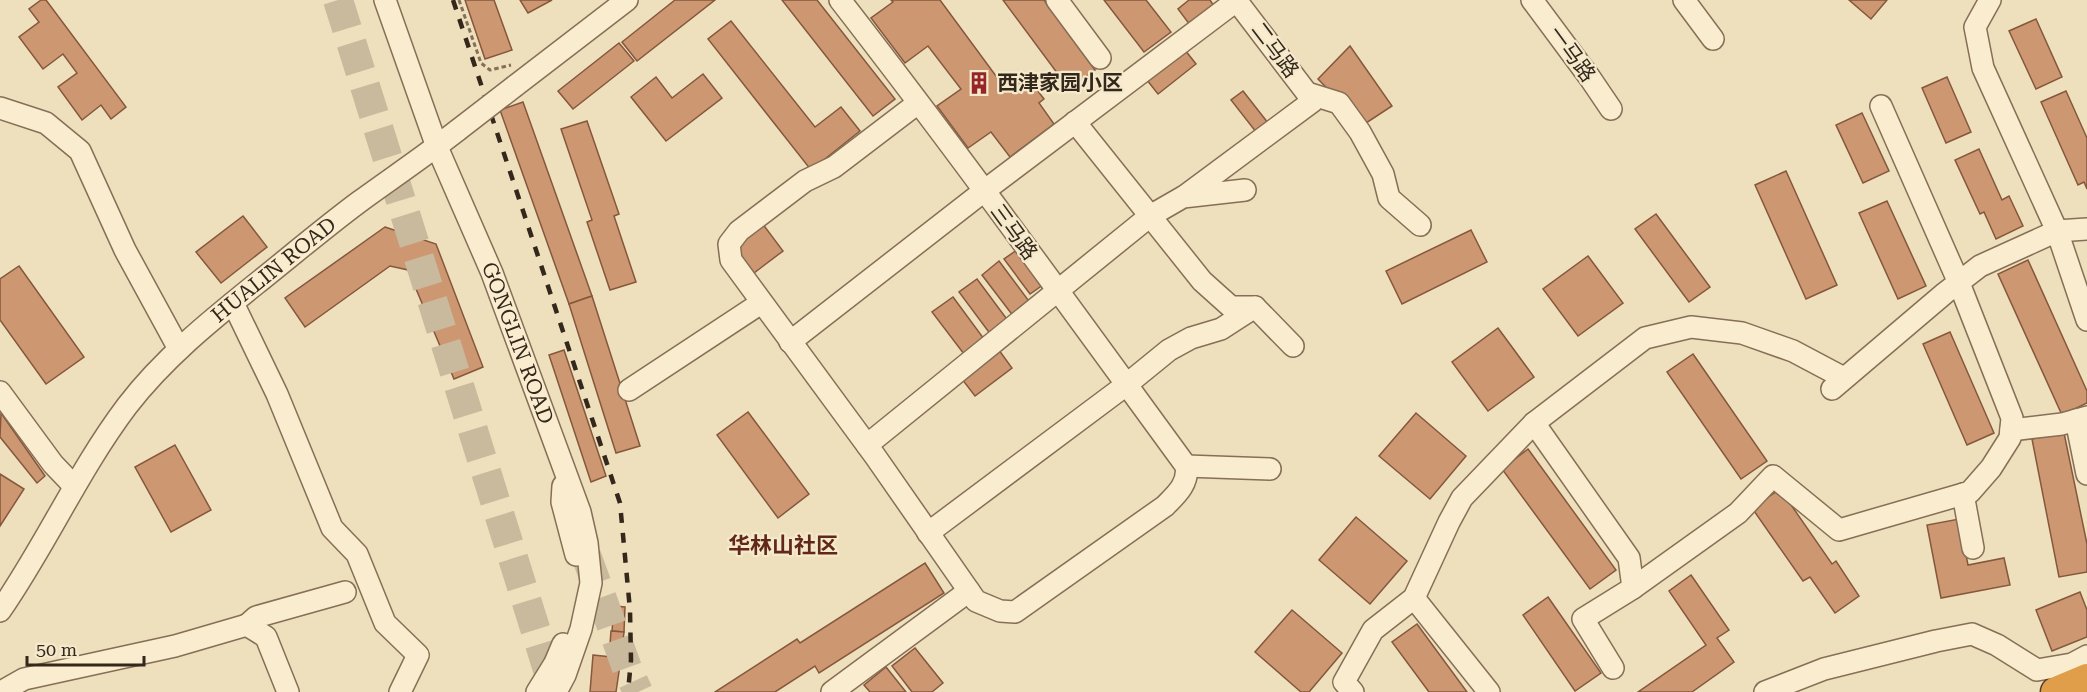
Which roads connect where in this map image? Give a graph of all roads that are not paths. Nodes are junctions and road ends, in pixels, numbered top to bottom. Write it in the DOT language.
graph roads {
  1 [pos="385,0"];
  2 [pos="627,0"];
  3 [pos="840,0"];
  4 [pos="1057,0"];
  5 [pos="1236,0"];
  6 [pos="1532,0"];
  7 [pos="1684,0"];
  8 [pos="1990,0"];
  9 [pos="1713,39"];
  10 [pos="1100,58"];
  11 [pos="1310,97"];
  12 [pos="918,103"];
  13 [pos="1881,106"];
  14 [pos="0,108"];
  15 [pos="1611,109"];
  16 [pos="1075,122"];
  17 [pos="437,147"];
  18 [pos="1245,190"];
  19 [pos="984,191"];
  20 [pos="1183,197"];
  21 [pos="1150,216"];
  22 [pos="1420,225"];
  23 [pos="2087,229"];
  24 [pos="2057,231"];
  25 [pos="1959,283"];
  26 [pos="1057,290"];
  27 [pos="233,303"];
  28 [pos="761,303"];
  29 [pos="1255,307"];
  30 [pos="2087,320"];
  31 [pos="790,342"];
  32 [pos="1293,346"];
  33 [pos="179,349"];
  34 [pos="1126,385"];
  35 [pos="628,390"];
  36 [pos="0,392"];
  37 [pos="2082,419"];
  38 [pos="1534,423"];
  39 [pos="2011,430"];
  40 [pos="867,445"];
  41 [pos="1186,466"];
  42 [pos="564,468"];
  43 [pos="1270,469"];
  44 [pos="2087,474"];
  45 [pos="74,486"];
  46 [pos="1963,494"];
  47 [pos="928,533"];
  48 [pos="1973,548"];
  49 [pos="1633,588"];
  50 [pos="969,591"];
  51 [pos="345,592"];
  52 [pos="1414,598"];
  53 [pos="0,611"];
  54 [pos="247,625"];
  55 [pos="2087,656"];
  56 [pos="1613,668"];
  57 [pos="2087,679"];
  58 [pos="565,686"];
  59 [pos="1346,689"];
  60 [pos="1,692"];
  61 [pos="288,692"];
  62 [pos="400,692"];
  63 [pos="537,692"];
  64 [pos="832,692"];
  65 [pos="1489,692"];
  66 [pos="1765,692"];
  67 [pos="2056,692"];
  1 -- 17 [label="street, GONGLIN ROAD"];
  2 -- 17 [label="street, HUALIN ROAD, bridge"];
  3 -- 12 [label="street, 三马路"];
  4 -- 10 [label="street"];
  5 -- 11 [label="street, 二马路"];
  5 -- 16 [label="street"];
  6 -- 15 [label="street, 一马路"];
  7 -- 9 [label="street"];
  8 -- 24 [label="street"];
  11 -- 20 [label="street"];
  11 -- 22 [label="street"];
  12 -- 19 [label="street, 三马路"];
  12 -- 28 [label="street"];
  13 -- 25 [label="street"];
  14 -- 33 [label="street"];
  16 -- 19 [label="street"];
  16 -- 21 [label="street"];
  17 -- 27 [label="street, HUALIN ROAD"];
  17 -- 42 [label="street, GONGLIN ROAD"];
  18 -- 20 [label="street"];
  19 -- 26 [label="street, 三马路"];
  19 -- 31 [label="street"];
  20 -- 21 [label="street"];
  21 -- 26 [label="street"];
  21 -- 29 [label="street"];
  23 -- 24 [label="street"];
  24 -- 25 [label="street"];
  24 -- 30 [label="street"];
  25 -- 38 [label="street"];
  25 -- 39 [label="street"];
  26 -- 34 [label="street, 三马路"];
  26 -- 40 [label="street"];
  27 -- 33 [label="street, HUALIN ROAD"];
  27 -- 62 [label="street"];
  28 -- 31 [label="street"];
  28 -- 35 [label="street"];
  29 -- 32 [label="street"];
  29 -- 34 [label="street"];
  31 -- 40 [label="street"];
  33 -- 45 [label="street, HUALIN ROAD"];
  34 -- 41 [label="street, 三马路"];
  34 -- 47 [label="street"];
  36 -- 45 [label="street"];
  37 -- 39 [label="street"];
  37 -- 44 [label="street"];
  38 -- 49 [label="street"];
  38 -- 52 [label="street"];
  39 -- 46 [label="street"];
  40 -- 47 [label="street"];
  41 -- 43 [label="street"];
  41 -- 50 [label="street"];
  42 -- 58 [label="street, GONGLIN ROAD"];
  42 -- 63 [label="street"];
  45 -- 53 [label="street, HUALIN ROAD"];
  46 -- 48 [label="street"];
  46 -- 49 [label="street"];
  47 -- 50 [label="street"];
  49 -- 56 [label="street"];
  50 -- 64 [label="street"];
  51 -- 54 [label="street"];
  52 -- 59 [label="street"];
  52 -- 65 [label="street"];
  54 -- 60 [label="street"];
  54 -- 61 [label="street"];
  55 -- 66 [label="street"];
  57 -- 67 [label="highway"];
}
